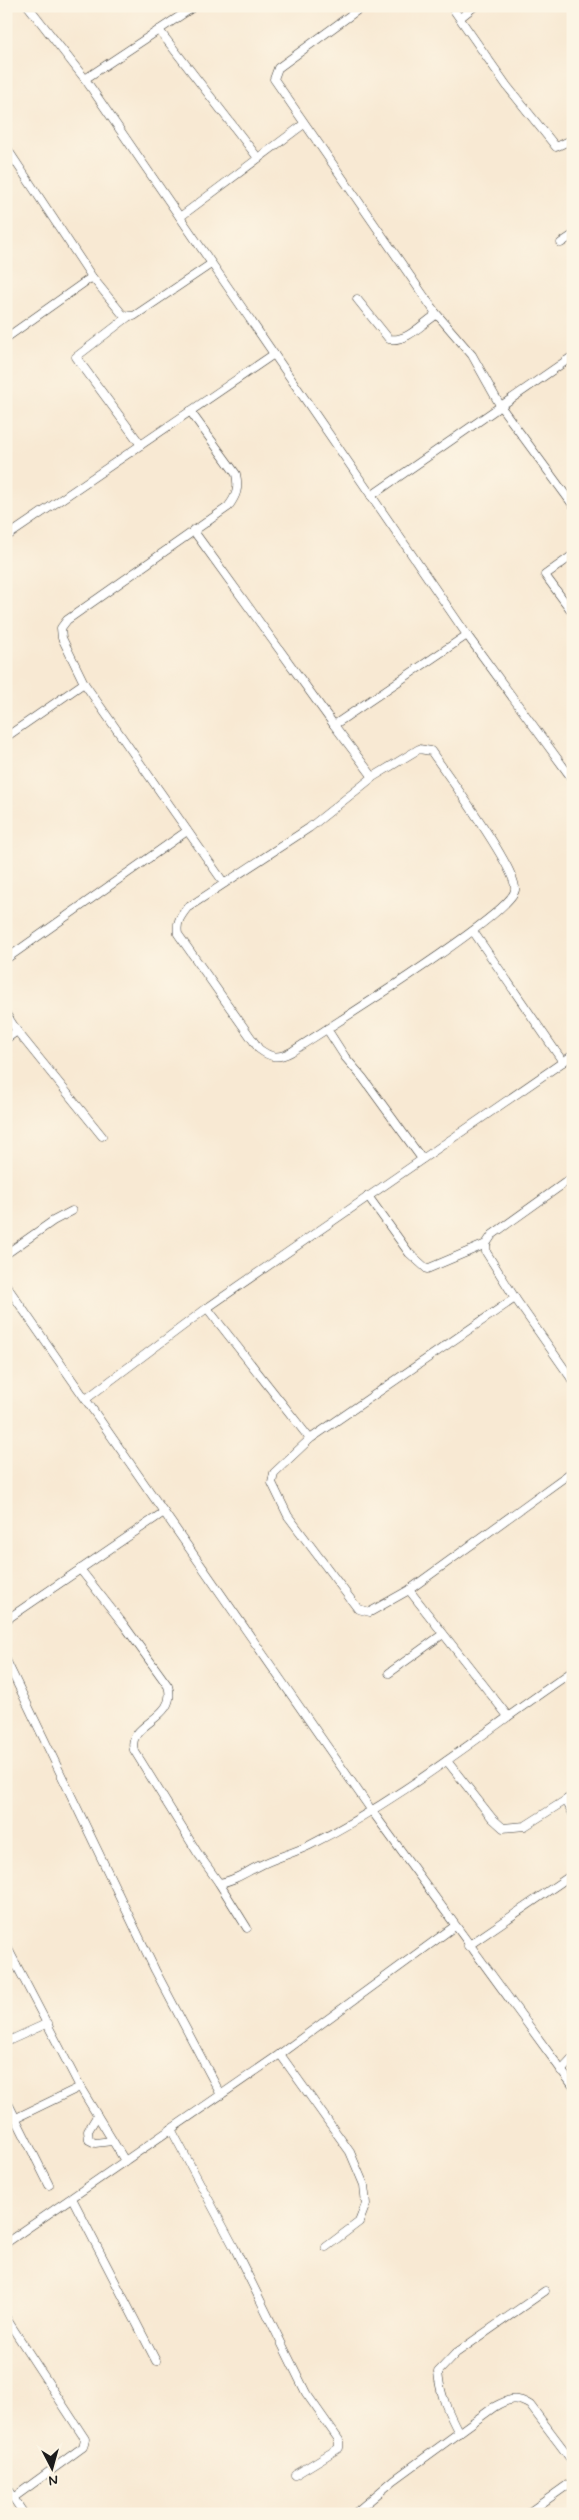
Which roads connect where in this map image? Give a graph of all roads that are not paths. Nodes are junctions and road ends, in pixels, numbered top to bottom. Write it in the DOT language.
graph roads {
  1 [pos="28,6"];
  2 [pos="195,6"];
  3 [pos="362,6"];
  4 [pos="451,6"];
  5 [pos="475,6"];
  6 [pos="460,18"];
  7 [pos="159,30"];
  8 [pos="85,79"];
  9 [pos="304,124"];
  10 [pos="573,139"];
  11 [pos="6,148"];
  12 [pos="258,158"];
  13 [pos="180,217"];
  14 [pos="573,235"];
  15 [pos="561,243"];
  16 [pos="212,264"];
  17 [pos="92,277"];
  18 [pos="357,299"];
  19 [pos="435,312"];
  20 [pos="128,316"];
  21 [pos="6,338"];
  22 [pos="274,354"];
  23 [pos="573,356"];
  24 [pos="501,407"];
  25 [pos="190,412"];
  26 [pos="141,445"];
  27 [pos="371,496"];
  28 [pos="573,505"];
  29 [pos="193,530"];
  30 [pos="6,537"];
  31 [pos="573,555"];
  32 [pos="573,613"];
  33 [pos="467,635"];
  34 [pos="84,682"];
  35 [pos="334,725"];
  36 [pos="6,737"];
  37 [pos="373,777"];
  38 [pos="573,780"];
  39 [pos="187,831"];
  40 [pos="224,884"];
  41 [pos="474,931"];
  42 [pos="6,959"];
  43 [pos="6,1014"];
  44 [pos="327,1029"];
  45 [pos="17,1031"];
  46 [pos="6,1038"];
  47 [pos="573,1055"];
  48 [pos="563,1062"];
  49 [pos="102,1136"];
  50 [pos="422,1159"];
  51 [pos="573,1178"];
  52 [pos="368,1196"];
  53 [pos="72,1211"];
  54 [pos="486,1244"];
  55 [pos="6,1254"];
  56 [pos="6,1285"];
  57 [pos="515,1298"];
  58 [pos="207,1308"];
  59 [pos="573,1381"];
  60 [pos="86,1399"];
  61 [pos="310,1439"];
  62 [pos="573,1471"];
  63 [pos="164,1512"];
  64 [pos="80,1569"];
  65 [pos="409,1590"];
  66 [pos="6,1620"];
  67 [pos="443,1634"];
  68 [pos="6,1660"];
  69 [pos="573,1671"];
  70 [pos="390,1672"];
  71 [pos="507,1715"];
  72 [pos="447,1761"];
  73 [pos="573,1795"];
  74 [pos="566,1800"];
  75 [pos="372,1810"];
  76 [pos="573,1814"];
  77 [pos="573,1874"];
  78 [pos="220,1883"];
  79 [pos="455,1926"];
  80 [pos="247,1928"];
  81 [pos="6,1945"];
  82 [pos="468,1946"];
  83 [pos="16,1964"];
  84 [pos="6,1969"];
  85 [pos="48,2023"];
  86 [pos="6,2042"];
  87 [pos="280,2054"];
  88 [pos="573,2058"];
  89 [pos="561,2071"];
  90 [pos="573,2086"];
  91 [pos="80,2087"];
  92 [pos="221,2095"];
  93 [pos="6,2099"];
  94 [pos="97,2116"];
  95 [pos="16,2118"];
  96 [pos="171,2129"];
  97 [pos="112,2141"];
  98 [pos="124,2161"];
  99 [pos="49,2185"];
  100 [pos="72,2198"];
  101 [pos="6,2243"];
  102 [pos="326,2247"];
  103 [pos="545,2290"];
  104 [pos="6,2318"];
  105 [pos="156,2361"];
  106 [pos="459,2433"];
  107 [pos="573,2462"];
  108 [pos="295,2475"];
  109 [pos="573,2481"];
  110 [pos="6,2487"];
  111 [pos="13,2498"];
  112 [pos="24,2514"];
  113 [pos="354,2514"];
  114 [pos="528,2514"];
  1 -- 8 [label="street"];
  2 -- 7 [label="street"];
  3 -- 9 [label="street"];
  4 -- 6 [label="street"];
  5 -- 6 [label="street"];
  6 -- 10 [label="street"];
  7 -- 8 [label="street"];
  7 -- 12 [label="street"];
  8 -- 13 [label="street"];
  9 -- 12 [label="street"];
  9 -- 19 [label="street"];
  11 -- 17 [label="street"];
  12 -- 13 [label="street"];
  13 -- 16 [label="street"];
  14 -- 15 [label="street"];
  16 -- 20 [label="street"];
  16 -- 22 [label="street"];
  17 -- 20 [label="street"];
  17 -- 21 [label="street"];
  18 -- 19 [label="street"];
  19 -- 24 [label="street"];
  20 -- 26 [label="street"];
  22 -- 25 [label="street"];
  22 -- 27 [label="street"];
  23 -- 24 [label="street"];
  24 -- 27 [label="street"];
  24 -- 28 [label="street"];
  25 -- 26 [label="street"];
  25 -- 29 [label="street"];
  26 -- 30 [label="street"];
  27 -- 33 [label="street"];
  29 -- 34 [label="street"];
  29 -- 35 [label="street"];
  31 -- 32 [label="street"];
  33 -- 35 [label="street"];
  33 -- 38 [label="street"];
  34 -- 36 [label="street"];
  34 -- 39 [label="street"];
  35 -- 37 [label="street"];
  37 -- 40 [label="street"];
  37 -- 41 [label="street"];
  39 -- 40 [label="street"];
  39 -- 42 [label="street"];
  40 -- 44 [label="street"];
  41 -- 44 [label="street"];
  41 -- 48 [label="street"];
  43 -- 45 [label="street"];
  44 -- 50 [label="street"];
  45 -- 46 [label="street"];
  45 -- 49 [label="street"];
  47 -- 48 [label="street"];
  48 -- 50 [label="street"];
  50 -- 52 [label="street"];
  51 -- 54 [label="street"];
  52 -- 54 [label="street"];
  52 -- 58 [label="street"];
  53 -- 55 [label="street"];
  54 -- 57 [label="street"];
  56 -- 60 [label="street"];
  57 -- 59 [label="street"];
  57 -- 61 [label="street"];
  58 -- 60 [label="street"];
  58 -- 61 [label="street"];
  60 -- 63 [label="street"];
  61 -- 65 [label="street"];
  62 -- 65 [label="street"];
  63 -- 64 [label="street"];
  63 -- 75 [label="street"];
  64 -- 66 [label="street"];
  64 -- 78 [label="street"];
  65 -- 67 [label="street"];
  67 -- 70 [label="street"];
  67 -- 71 [label="street"];
  68 -- 92 [label="street"];
  69 -- 71 [label="street"];
  71 -- 72 [label="street"];
  72 -- 74 [label="street"];
  72 -- 75 [label="street"];
  73 -- 74 [label="street"];
  74 -- 76 [label="street"];
  75 -- 78 [label="street"];
  75 -- 79 [label="street"];
  77 -- 82 [label="street"];
  78 -- 80 [label="street"];
  79 -- 82 [label="street"];
  79 -- 87 [label="street"];
  81 -- 83 [label="street"];
  82 -- 89 [label="street"];
  83 -- 84 [label="street"];
  83 -- 85 [label="street"];
  85 -- 86 [label="street"];
  85 -- 91 [label="street"];
  87 -- 92 [label="street"];
  87 -- 102 [label="street"];
  88 -- 89 [label="street"];
  89 -- 90 [label="street"];
  91 -- 94 [label="street"];
  91 -- 95 [label="street"];
  92 -- 96 [label="street"];
  93 -- 95 [label="street"];
  94 -- 97 [label="street"];
  94 -- 97 [label="street"];
  95 -- 99 [label="street"];
  96 -- 98 [label="street"];
  96 -- 108 [label="street"];
  97 -- 98 [label="street"];
  98 -- 100 [label="street"];
  100 -- 101 [label="street"];
  100 -- 105 [label="street"];
  103 -- 106 [label="street"];
  104 -- 111 [label="street"];
  106 -- 107 [label="street"];
  106 -- 113 [label="street"];
  109 -- 114 [label="street"];
  110 -- 111 [label="street"];
  111 -- 112 [label="street"];
}
